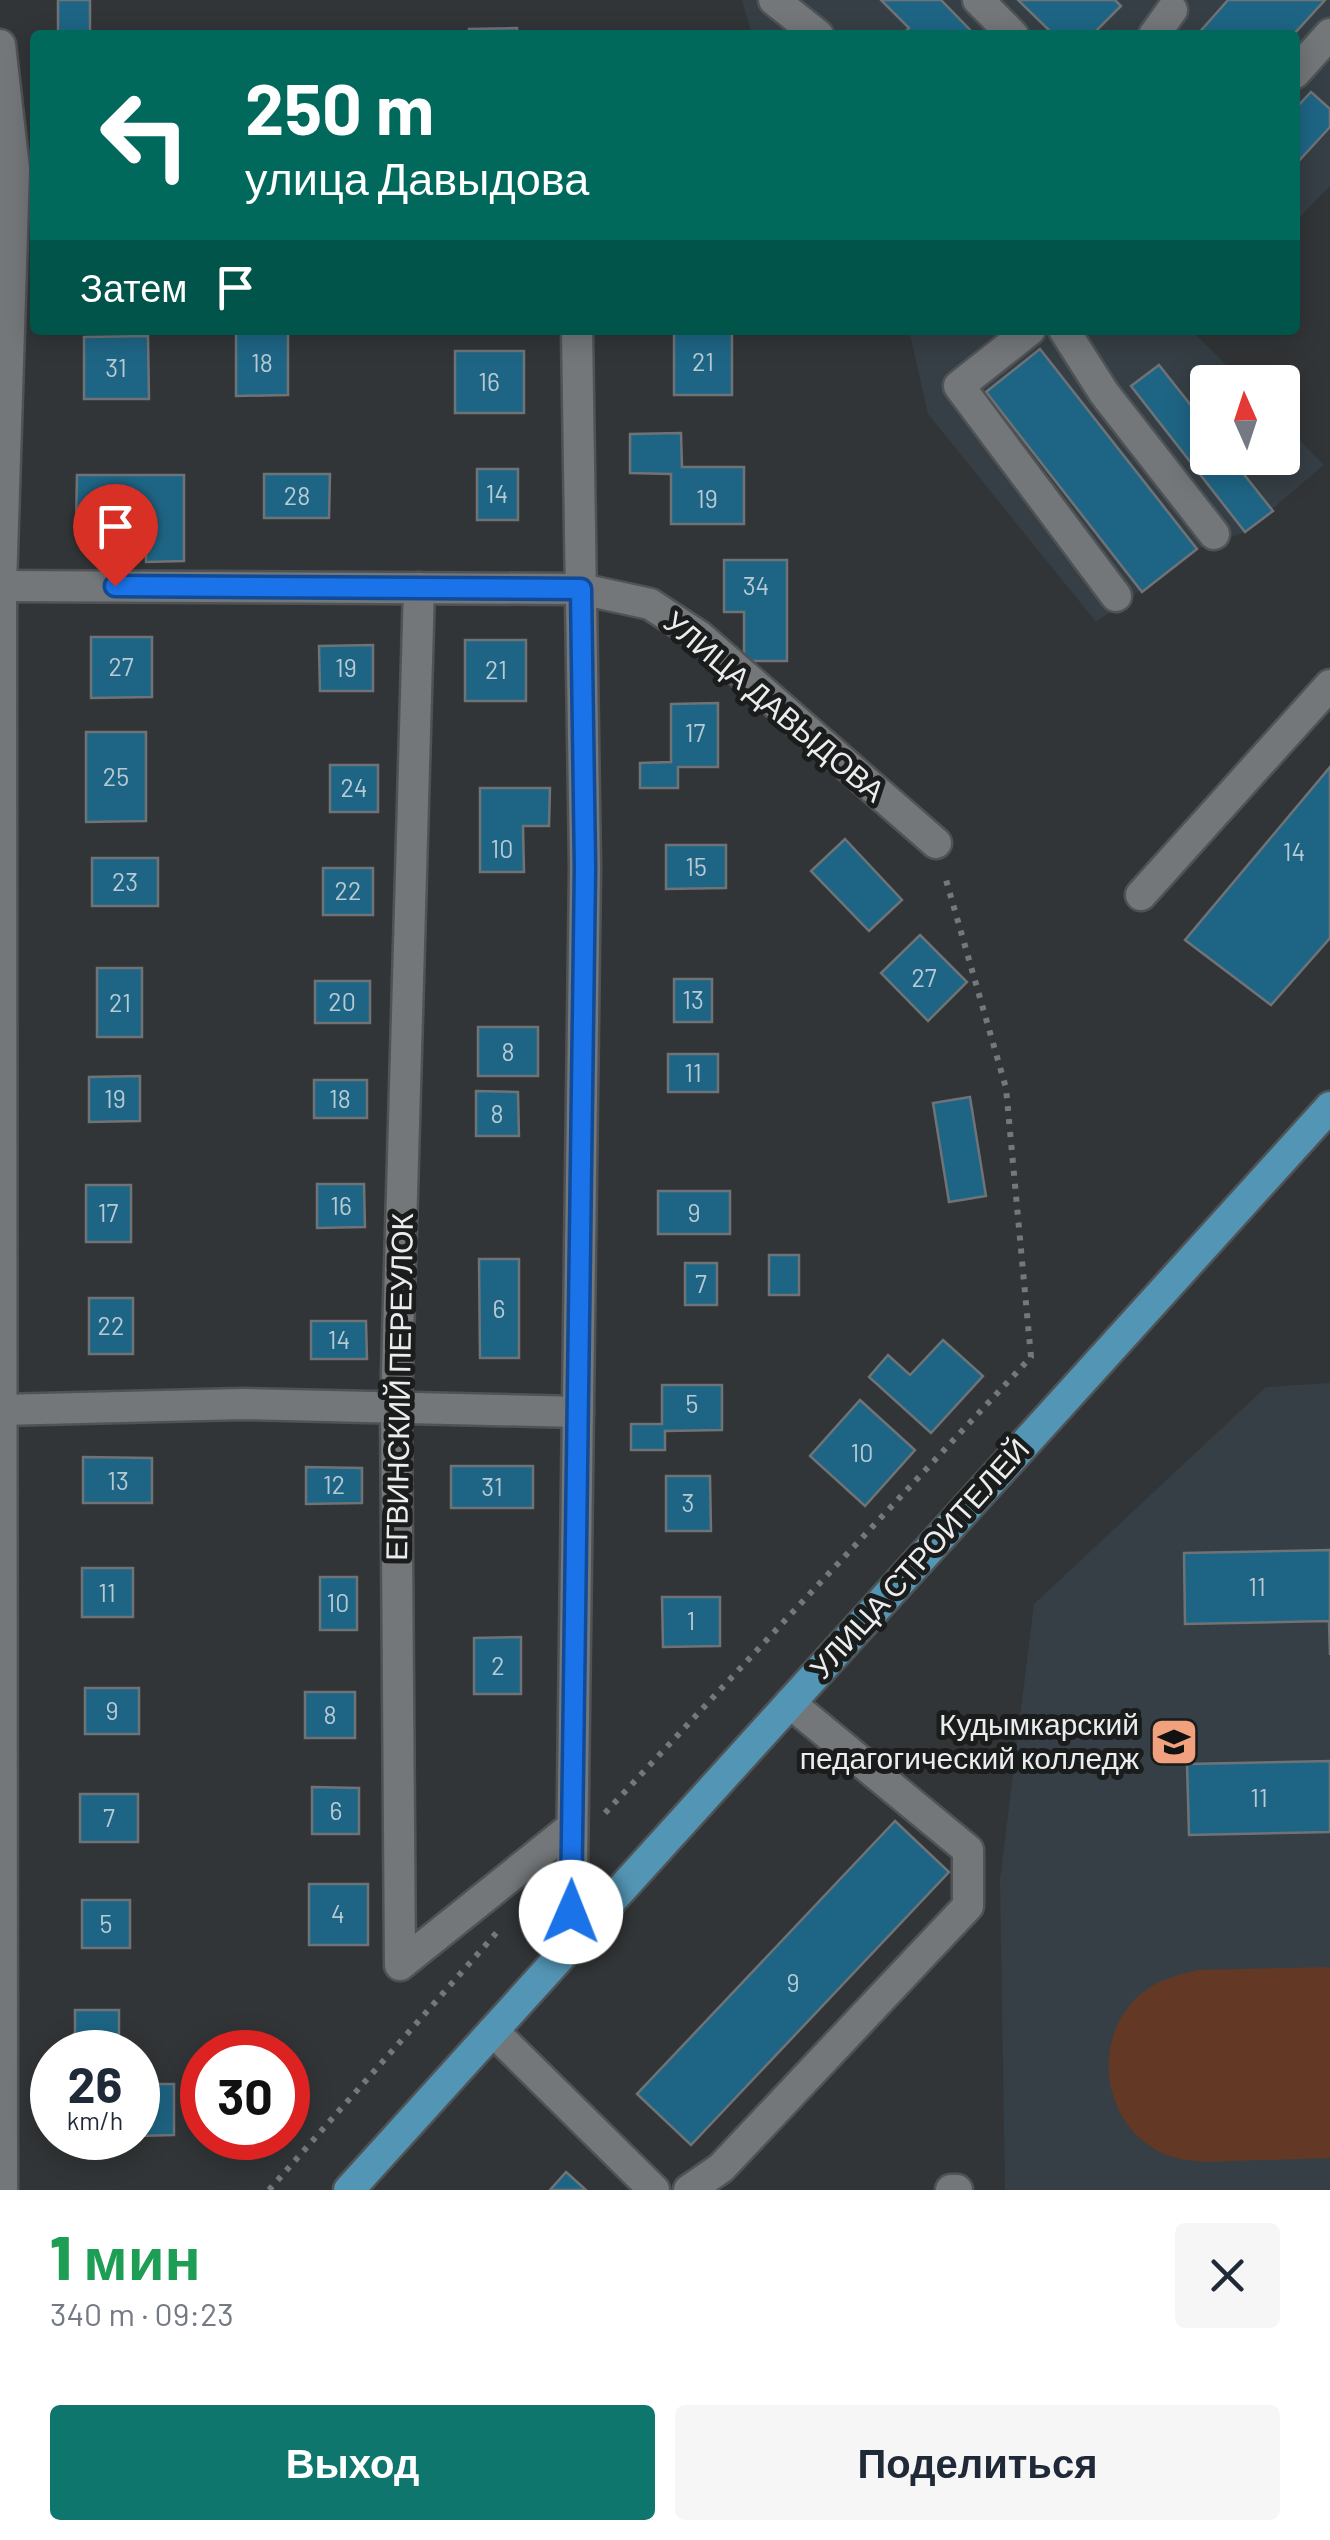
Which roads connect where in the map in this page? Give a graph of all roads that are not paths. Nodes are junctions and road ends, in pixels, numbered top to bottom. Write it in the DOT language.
graph roads {
  1 [pos="774,0"];
  2 [pos="978,0"];
  3 [pos="812,30"];
  4 [pos="1008,30"];
  5 [pos="1330,34"];
  6 [pos="0,45"];
  7 [pos="1300,67"];
  8 [pos="577,335"];
  9 [pos="1024,335"];
  10 [pos="1067,335"];
  11 [pos="1214,534"];
  12 [pos="1,586"];
  13 [pos="419,588"];
  14 [pos="581,589"];
  15 [pos="1116,596"];
  16 [pos="1330,685"];
  17 [pos="936,843"];
  18 [pos="1140,895"];
  19 [pos="1330,1107"];
  20 [pos="396,1408"];
  21 [pos="1,1410"];
  22 [pos="578,1412"];
  23 [pos="790,1702"];
  24 [pos="572,1837"];
  25 [pos="570,1944"];
  26 [pos="492,2031"];
  27 [pos="2,2190"];
  28 [pos="349,2190"];
  29 [pos="654,2190"];
  30 [pos="689,2190"];
  1 -- 3 [label="street"];
  2 -- 4 [label="street"];
  5 -- 7 [label="street"];
  6 -- 12 [label="street"];
  8 -- 14 [label="street"];
  9 -- 15 [label="street"];
  10 -- 11 [label="street"];
  12 -- 13 [label="street, УЛИЦА ДАВЫДОВА"];
  12 -- 21 [label="street"];
  13 -- 14 [label="street, УЛИЦА ДАВЫДОВА"];
  13 -- 20 [label="street, ЕГВИНСКИЙ ПЕРЕУЛОК"];
  14 -- 17 [label="street, УЛИЦА ДАВЫДОВА"];
  14 -- 22 [label="street"];
  16 -- 18 [label="street"];
  19 -- 23 [label="main road, УЛИЦА СТРОИТЕЛЕЙ"];
  20 -- 21 [label="street"];
  20 -- 22 [label="street"];
  20 -- 24 [label="street, ЕГВИНСКИЙ ПЕРЕУЛОК"];
  21 -- 27 [label="street"];
  22 -- 24 [label="street"];
  23 -- 25 [label="main road, УЛИЦА СТРОИТЕЛЕЙ"];
  23 -- 30 [label="street"];
  24 -- 25 [label="street"];
  25 -- 26 [label="main road, УЛИЦА СТРОИТЕЛЕЙ"];
  26 -- 28 [label="main road, УЛИЦА СТРОИТЕЛЕЙ"];
  26 -- 29 [label="street"];
}
